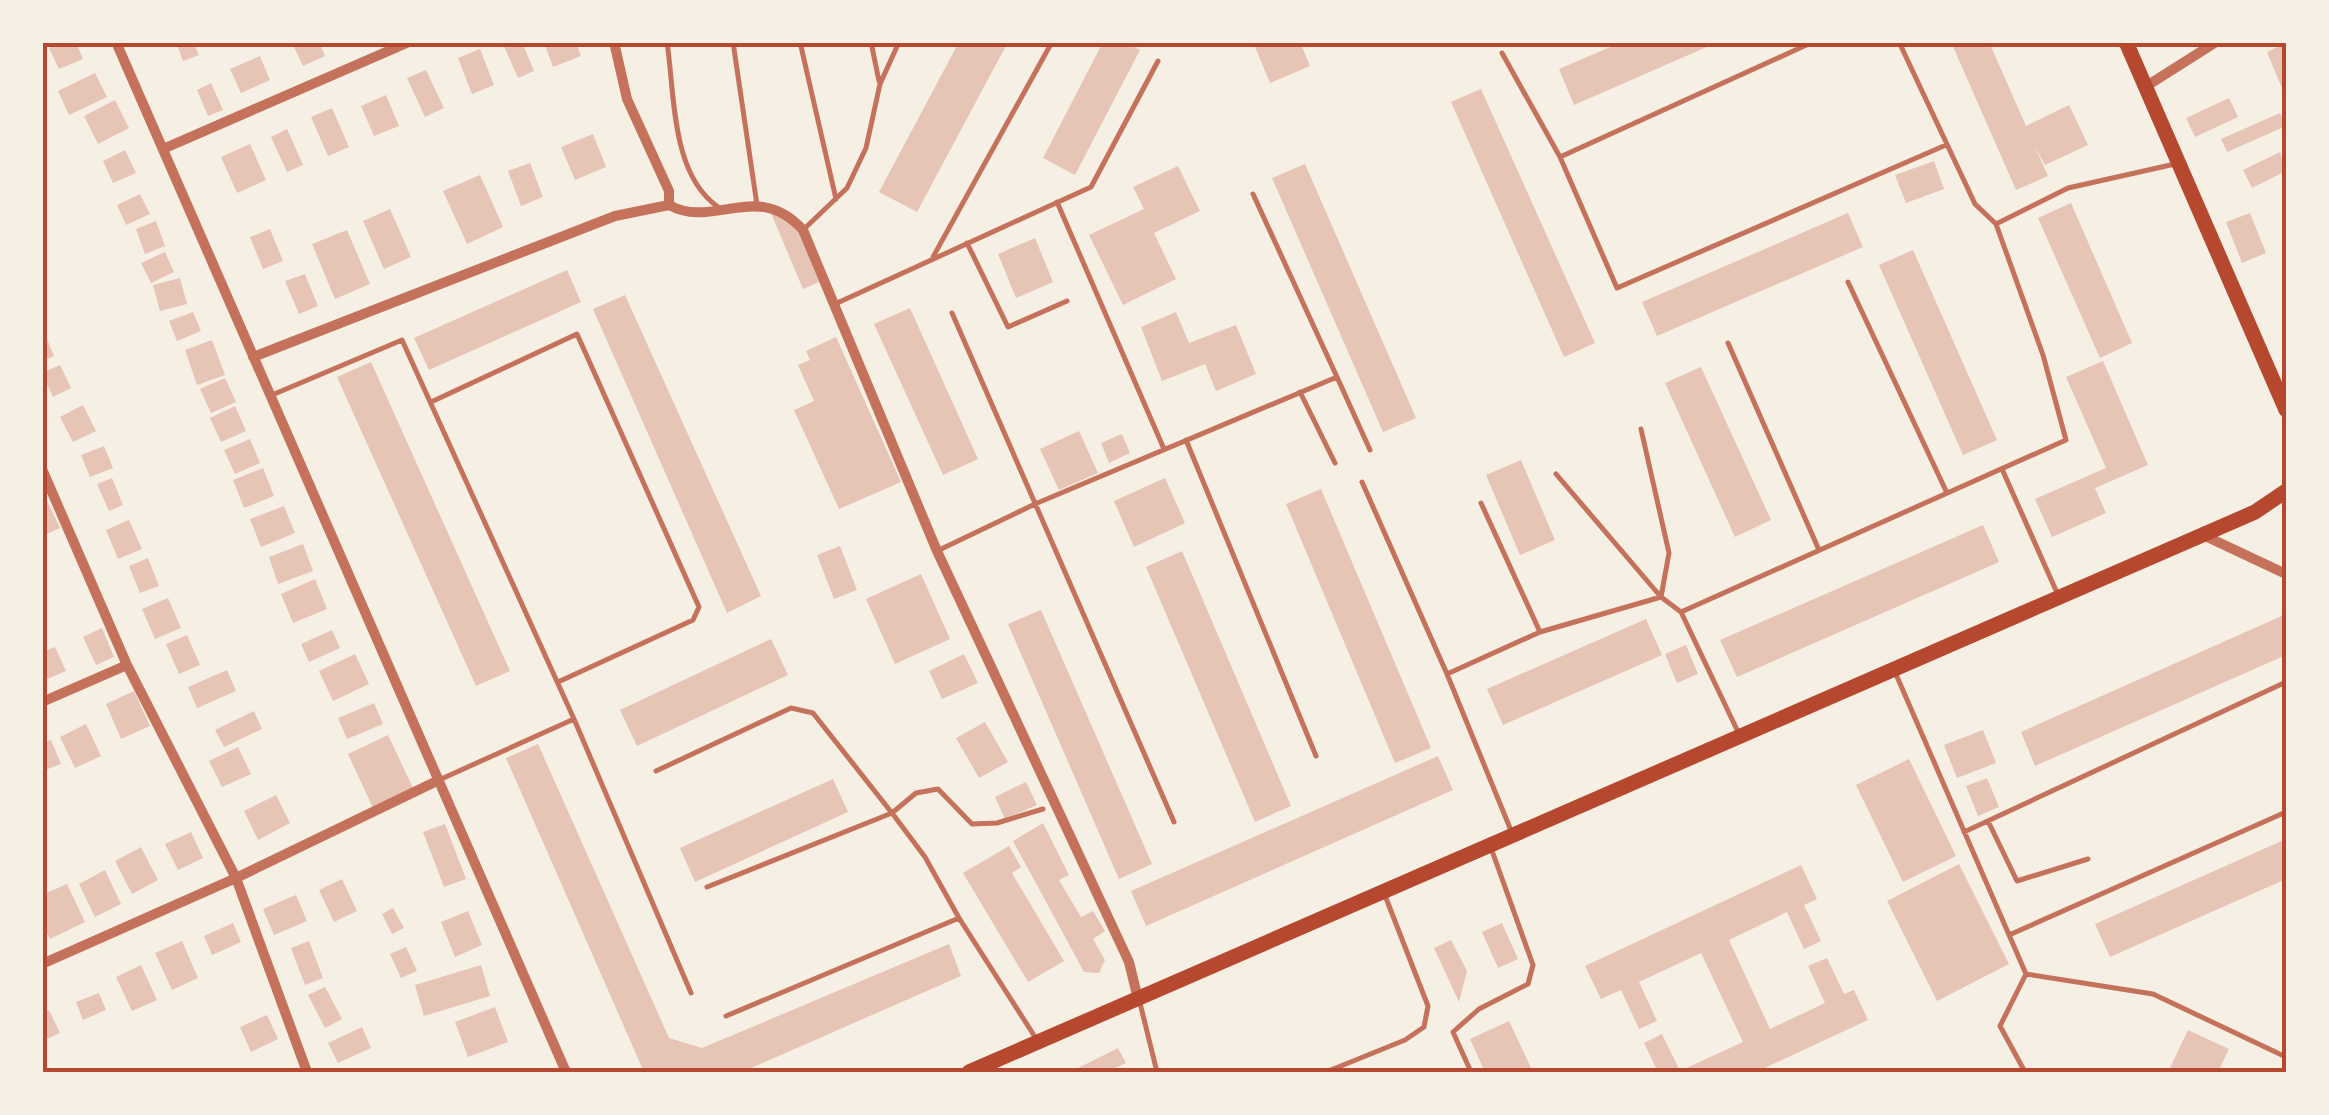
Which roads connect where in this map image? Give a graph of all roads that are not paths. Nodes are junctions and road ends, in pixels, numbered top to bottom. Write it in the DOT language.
graph roads {
  1 [pos="116,42"];
  2 [pos="409,42"];
  3 [pos="614,42"];
  4 [pos="667,42"];
  5 [pos="733,42"];
  6 [pos="800,42"];
  7 [pos="872,42"];
  8 [pos="899,42"];
  9 [pos="1052,42"];
  10 [pos="1813,42"];
  11 [pos="1900,42"];
  12 [pos="2126,42"];
  13 [pos="2216,42"];
  14 [pos="1502,53"];
  15 [pos="1158,61"];
  16 [pos="880,84"];
  17 [pos="2145,86"];
  18 [pos="1946,145"];
  19 [pos="162,150"];
  20 [pos="1560,156"];
  21 [pos="2178,164"];
  22 [pos="1253,194"];
  23 [pos="836,199"];
  24 [pos="1057,202"];
  25 [pos="668,205"];
  26 [pos="757,205"];
  27 [pos="718,207"];
  28 [pos="1996,224"];
  29 [pos="803,230"];
  30 [pos="967,243"];
  31 [pos="931,260"];
  32 [pos="1848,282"];
  33 [pos="1067,301"];
  34 [pos="834,304"];
  35 [pos="952,313"];
  36 [pos="1728,343"];
  37 [pos="253,356"];
  38 [pos="2279,370"];
  39 [pos="1337,376"];
  40 [pos="1300,392"];
  41 [pos="270,396"];
  42 [pos="430,402"];
  43 [pos="2286,410"];
  44 [pos="1642,428"];
  45 [pos="1186,440"];
  46 [pos="1164,449"];
  47 [pos="1370,450"];
  48 [pos="1336,462"];
  49 [pos="2002,468"];
  50 [pos="42,469"];
  51 [pos="1556,474"];
  52 [pos="1362,482"];
  53 [pos="2286,491"];
  54 [pos="1947,493"];
  55 [pos="1481,503"];
  56 [pos="1034,504"];
  57 [pos="2203,535"];
  58 [pos="937,550"];
  59 [pos="1819,550"];
  60 [pos="2286,574"];
  61 [pos="1662,597"];
  62 [pos="2059,598"];
  63 [pos="1681,612"];
  64 [pos="1540,632"];
  65 [pos="127,665"];
  66 [pos="1894,670"];
  67 [pos="1448,674"];
  68 [pos="558,682"];
  69 [pos="2286,682"];
  70 [pos="42,702"];
  71 [pos="574,718"];
  72 [pos="1740,737"];
  73 [pos="1316,756"];
  74 [pos="656,771"];
  75 [pos="439,780"];
  76 [pos="1043,809"];
  77 [pos="2286,812"];
  78 [pos="892,813"];
  79 [pos="1988,821"];
  80 [pos="1174,822"];
  81 [pos="1964,832"];
  82 [pos="1513,836"];
  83 [pos="1491,848"];
  84 [pos="2088,859"];
  85 [pos="236,878"];
  86 [pos="707,888"];
  87 [pos="1384,892"];
  88 [pos="959,918"];
  89 [pos="2009,936"];
  90 [pos="42,964"];
  91 [pos="2026,974"];
  92 [pos="691,993"];
  93 [pos="1138,998"];
  94 [pos="726,1016"];
  95 [pos="1038,1043"];
  96 [pos="2286,1057"];
  97 [pos="1000,1066"];
  98 [pos="307,1072"];
  99 [pos="566,1072"];
  100 [pos="970,1072"];
  101 [pos="1158,1072"];
  102 [pos="1326,1072"];
  103 [pos="1471,1072"];
  104 [pos="2025,1072"];
  1 -- 19 [label="street"];
  2 -- 19 [label="street"];
  3 -- 25 [label="street"];
  4 -- 27 [label="lane"];
  5 -- 26 [label="lane"];
  6 -- 23 [label="lane"];
  7 -- 16 [label="lane"];
  8 -- 16 [label="lane"];
  9 -- 31 [label="lane"];
  10 -- 20 [label="lane"];
  11 -- 18 [label="lane"];
  12 -- 17 [label="main road"];
  13 -- 17 [label="street"];
  14 -- 20 [label="lane"];
  15 -- 24 [label="lane"];
  16 -- 23 [label="lane"];
  17 -- 21 [label="main road"];
  18 -- 20 [label="lane"];
  18 -- 28 [label="lane"];
  19 -- 37 [label="street"];
  21 -- 28 [label="lane"];
  21 -- 38 [label="main road"];
  22 -- 39 [label="lane"];
  23 -- 29 [label="lane"];
  24 -- 30 [label="lane"];
  24 -- 46 [label="lane"];
  25 -- 27 [label="street"];
  25 -- 37 [label="street"];
  26 -- 27 [label="street"];
  26 -- 29 [label="street"];
  28 -- 49 [label="lane"];
  29 -- 34 [label="street"];
  30 -- 31 [label="lane"];
  30 -- 33 [label="lane"];
  31 -- 34 [label="lane"];
  32 -- 54 [label="lane"];
  34 -- 58 [label="street"];
  35 -- 56 [label="lane"];
  36 -- 59 [label="lane"];
  37 -- 41 [label="street"];
  38 -- 43 [label="main road"];
  39 -- 40 [label="lane"];
  39 -- 47 [label="lane"];
  40 -- 45 [label="lane"];
  40 -- 48 [label="lane"];
  41 -- 42 [label="lane"];
  41 -- 75 [label="street"];
  42 -- 68 [label="lane"];
  42 -- 68 [label="lane"];
  44 -- 61 [label="lane"];
  45 -- 46 [label="lane"];
  45 -- 73 [label="lane"];
  46 -- 56 [label="lane"];
  49 -- 54 [label="lane"];
  49 -- 62 [label="lane"];
  50 -- 65 [label="street"];
  51 -- 61 [label="lane"];
  52 -- 67 [label="lane"];
  53 -- 57 [label="main road"];
  54 -- 59 [label="lane"];
  55 -- 64 [label="lane"];
  56 -- 58 [label="lane"];
  56 -- 80 [label="lane"];
  57 -- 60 [label="street"];
  57 -- 62 [label="main road"];
  58 -- 93 [label="street"];
  59 -- 63 [label="lane"];
  61 -- 63 [label="lane"];
  61 -- 64 [label="lane"];
  62 -- 66 [label="main road"];
  63 -- 72 [label="lane"];
  64 -- 67 [label="lane"];
  65 -- 70 [label="street"];
  65 -- 85 [label="street"];
  66 -- 72 [label="main road"];
  66 -- 81 [label="lane"];
  67 -- 82 [label="lane"];
  68 -- 71 [label="lane"];
  69 -- 79 [label="lane"];
  71 -- 75 [label="lane"];
  71 -- 92 [label="lane"];
  72 -- 82 [label="main road"];
  74 -- 78 [label="lane"];
  75 -- 85 [label="street"];
  75 -- 99 [label="street"];
  76 -- 78 [label="lane"];
  77 -- 89 [label="lane"];
  78 -- 86 [label="lane"];
  78 -- 88 [label="lane"];
  79 -- 81 [label="lane"];
  79 -- 84 [label="lane"];
  81 -- 89 [label="lane"];
  82 -- 83 [label="main road"];
  83 -- 87 [label="main road"];
  83 -- 103 [label="lane"];
  85 -- 90 [label="street"];
  85 -- 98 [label="street"];
  87 -- 93 [label="main road"];
  87 -- 102 [label="lane"];
  88 -- 94 [label="lane"];
  88 -- 95 [label="lane"];
  89 -- 91 [label="lane"];
  91 -- 96 [label="lane"];
  91 -- 104 [label="lane"];
  93 -- 95 [label="main road"];
  93 -- 101 [label="lane"];
  95 -- 97 [label="main road"];
  97 -- 100 [label="main road"];
}
